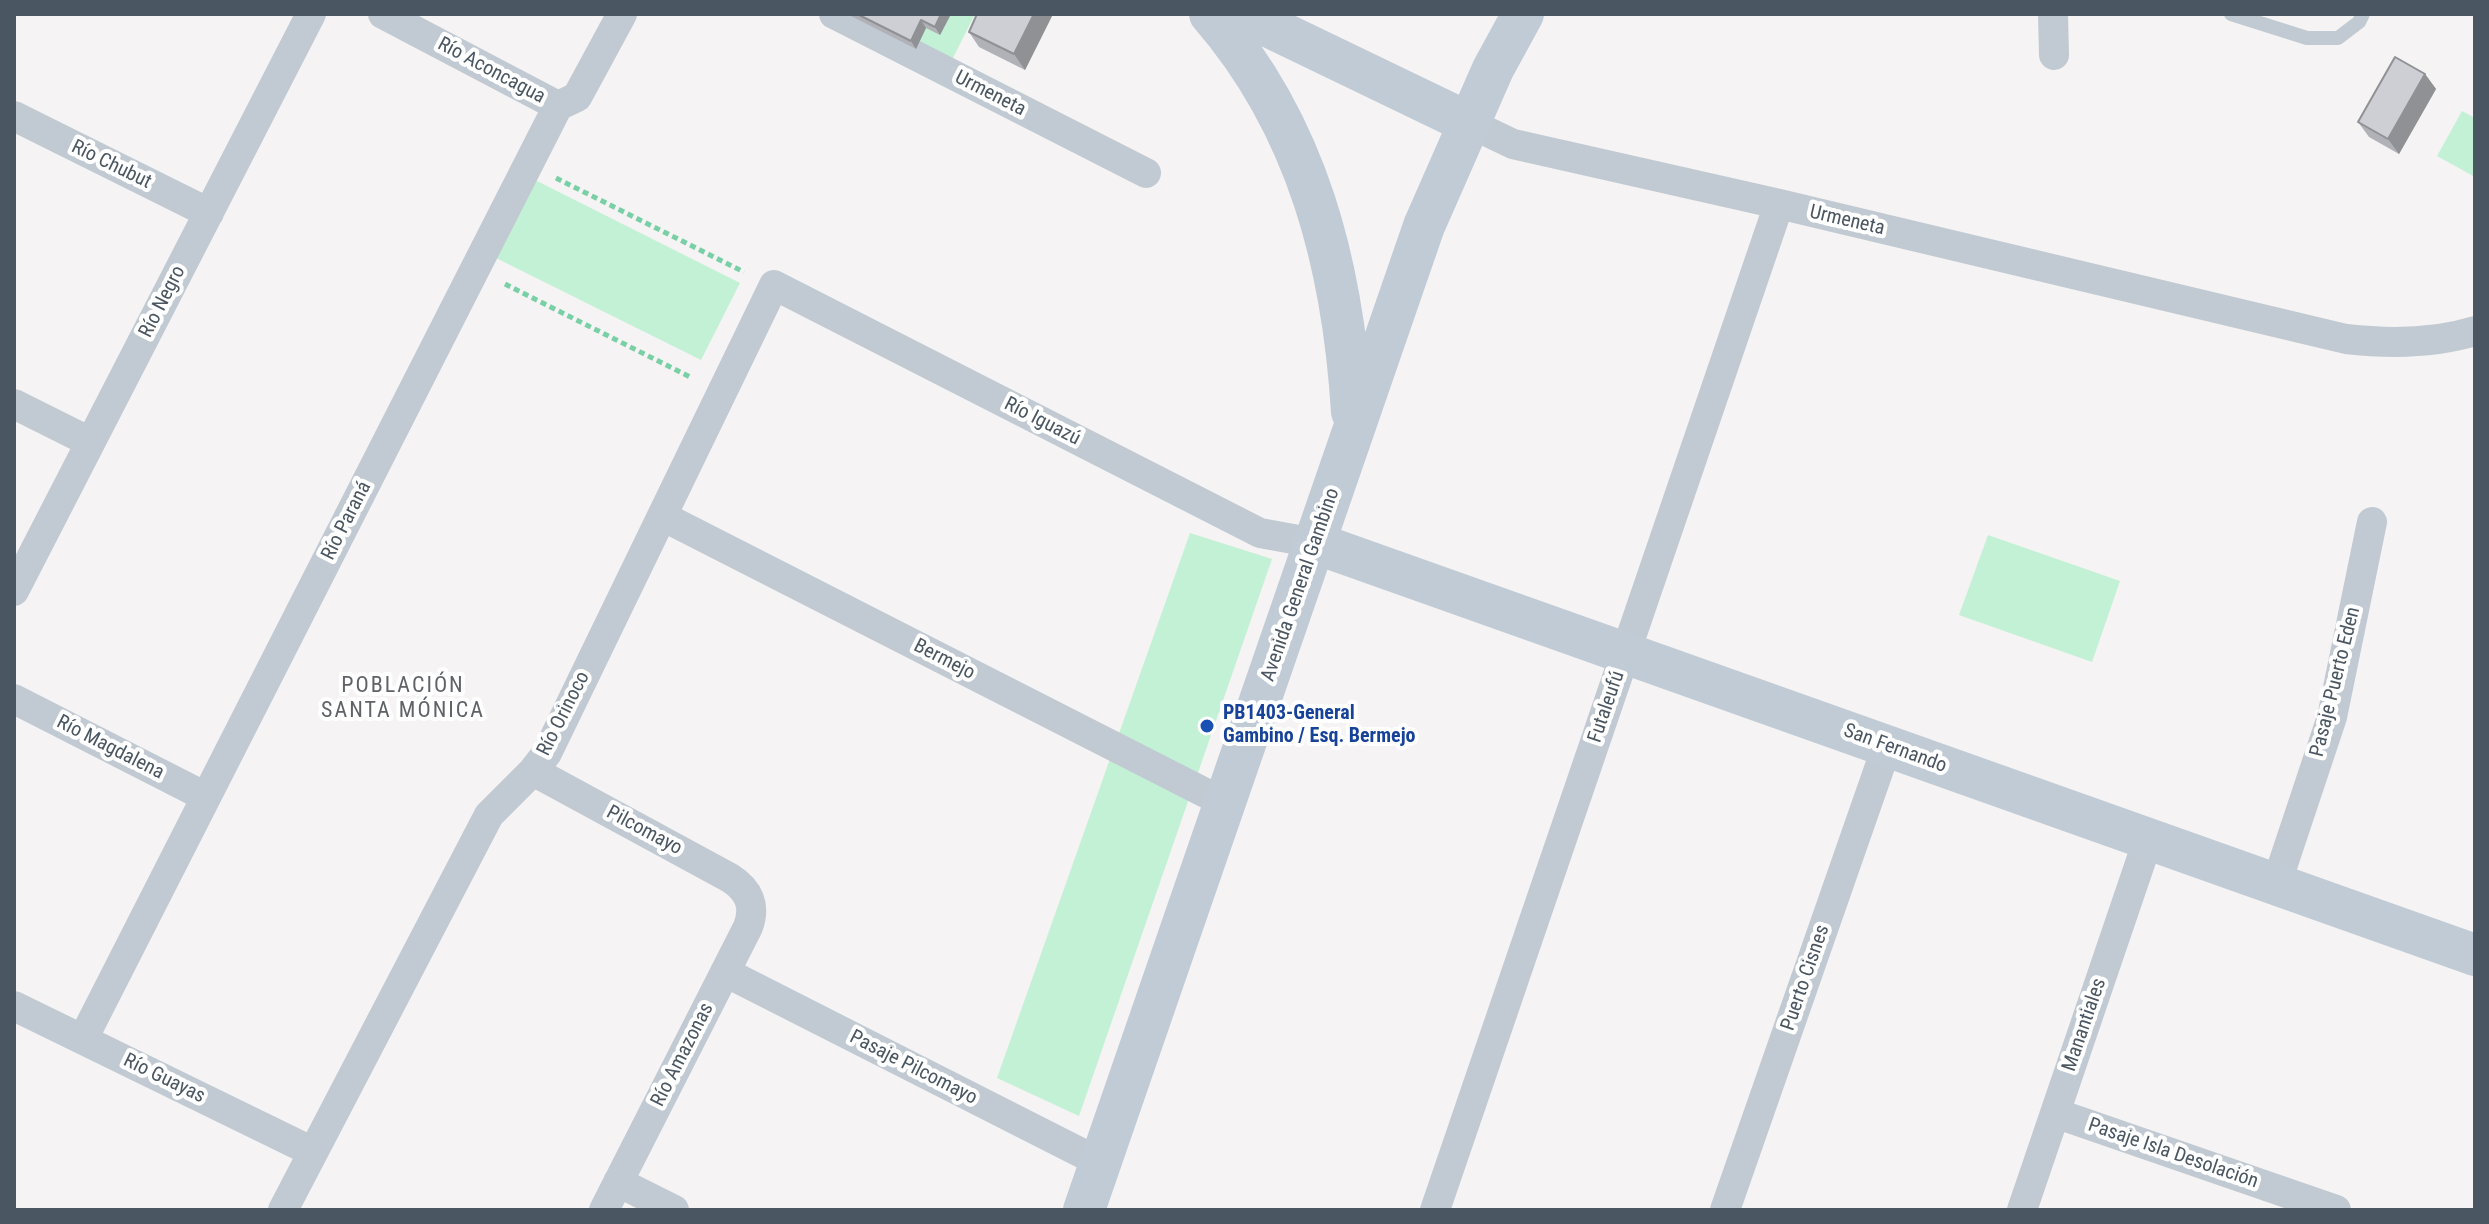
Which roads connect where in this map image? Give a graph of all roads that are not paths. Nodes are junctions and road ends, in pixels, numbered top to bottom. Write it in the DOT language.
graph roads {
  1 [pos="311,14"];
  2 [pos="383,14"];
  3 [pos="622,14"];
  4 [pos="834,14"];
  5 [pos="1210,14"];
  6 [pos="1243,14"];
  7 [pos="1523,14"];
  8 [pos="2053,14"];
  9 [pos="2231,14"];
  10 [pos="2363,14"];
  11 [pos="2054,55"];
  12 [pos="558,106"];
  13 [pos="14,116"];
  14 [pos="1469,123"];
  15 [pos="1146,173"];
  16 [pos="1779,204"];
  17 [pos="209,213"];
  18 [pos="774,285"];
  19 [pos="2475,331"];
  20 [pos="14,404"];
  21 [pos="1353,434"];
  22 [pos="90,442"];
  23 [pos="662,516"];
  24 [pos="2372,522"];
  25 [pos="1315,543"];
  26 [pos="14,591"];
  27 [pos="1625,653"];
  28 [pos="14,699"];
  29 [pos="1887,746"];
  30 [pos="533,771"];
  31 [pos="206,797"];
  32 [pos="1225,803"];
  33 [pos="2148,840"];
  34 [pos="2276,885"];
  35 [pos="750,899"];
  36 [pos="2475,955"];
  37 [pos="725,972"];
  38 [pos="14,1006"];
  39 [pos="83,1039"];
  40 [pos="2055,1113"];
  41 [pos="313,1152"];
  42 [pos="1101,1163"];
  43 [pos="618,1182"];
  44 [pos="283,1210"];
  45 [pos="604,1210"];
  46 [pos="674,1210"];
  47 [pos="1084,1210"];
  48 [pos="1435,1210"];
  49 [pos="1725,1210"];
  50 [pos="2022,1210"];
  51 [pos="2336,1210"];
  1 -- 17 [label="street, Río Negro"];
  2 -- 12 [label="street, Río Aconcagua"];
  3 -- 12 [label="street, Río Paraná"];
  4 -- 15 [label="street, Urmeneta"];
  5 -- 21 [label="street"];
  6 -- 14 [label="street, Urmeneta"];
  7 -- 14 [label="street, Avenida General Gambino"];
  8 -- 11 [label="street"];
  9 -- 10 [label="lane"];
  12 -- 31 [label="street, Río Paraná"];
  13 -- 17 [label="street, Río Chubut"];
  14 -- 16 [label="street, Urmeneta"];
  14 -- 21 [label="street, Avenida General Gambino"];
  16 -- 19 [label="street, Urmeneta"];
  16 -- 27 [label="street, Futaleufú"];
  17 -- 22 [label="street, Río Negro"];
  18 -- 23 [label="street, Río Orinoco"];
  18 -- 25 [label="street, Río Iguazú"];
  20 -- 22 [label="street"];
  21 -- 25 [label="street, Avenida General Gambino"];
  22 -- 26 [label="street, Río Negro"];
  23 -- 30 [label="street, Río Orinoco"];
  23 -- 32 [label="street, Bermejo"];
  24 -- 34 [label="street, Pasaje Puerto Eden"];
  25 -- 27 [label="street, San Fernando"];
  25 -- 32 [label="street, Avenida General Gambino"];
  27 -- 29 [label="street, San Fernando"];
  27 -- 48 [label="street, Futaleufú"];
  28 -- 31 [label="street, Río Magdalena"];
  29 -- 33 [label="street, San Fernando"];
  29 -- 49 [label="street, Puerto Cisnes"];
  30 -- 35 [label="street, Pilcomayo"];
  30 -- 41 [label="street, Río Orinoco"];
  31 -- 39 [label="street, Río Paraná"];
  32 -- 42 [label="street, Avenida General Gambino"];
  33 -- 34 [label="street, San Fernando"];
  33 -- 40 [label="street, Manantiales"];
  34 -- 36 [label="street, San Fernando"];
  35 -- 37 [label="street, Río Amazonas"];
  37 -- 42 [label="street, Pasaje Pilcomayo"];
  37 -- 43 [label="street, Río Amazonas"];
  38 -- 39 [label="street, Río Guayas"];
  39 -- 41 [label="street, Río Guayas"];
  40 -- 50 [label="street, Manantiales"];
  40 -- 51 [label="street, Pasaje Isla Desolación"];
  41 -- 44 [label="street, Río Orinoco"];
  42 -- 47 [label="street, Avenida General Gambino"];
  43 -- 45 [label="street, Río Amazonas"];
  43 -- 46 [label="street"];
}
